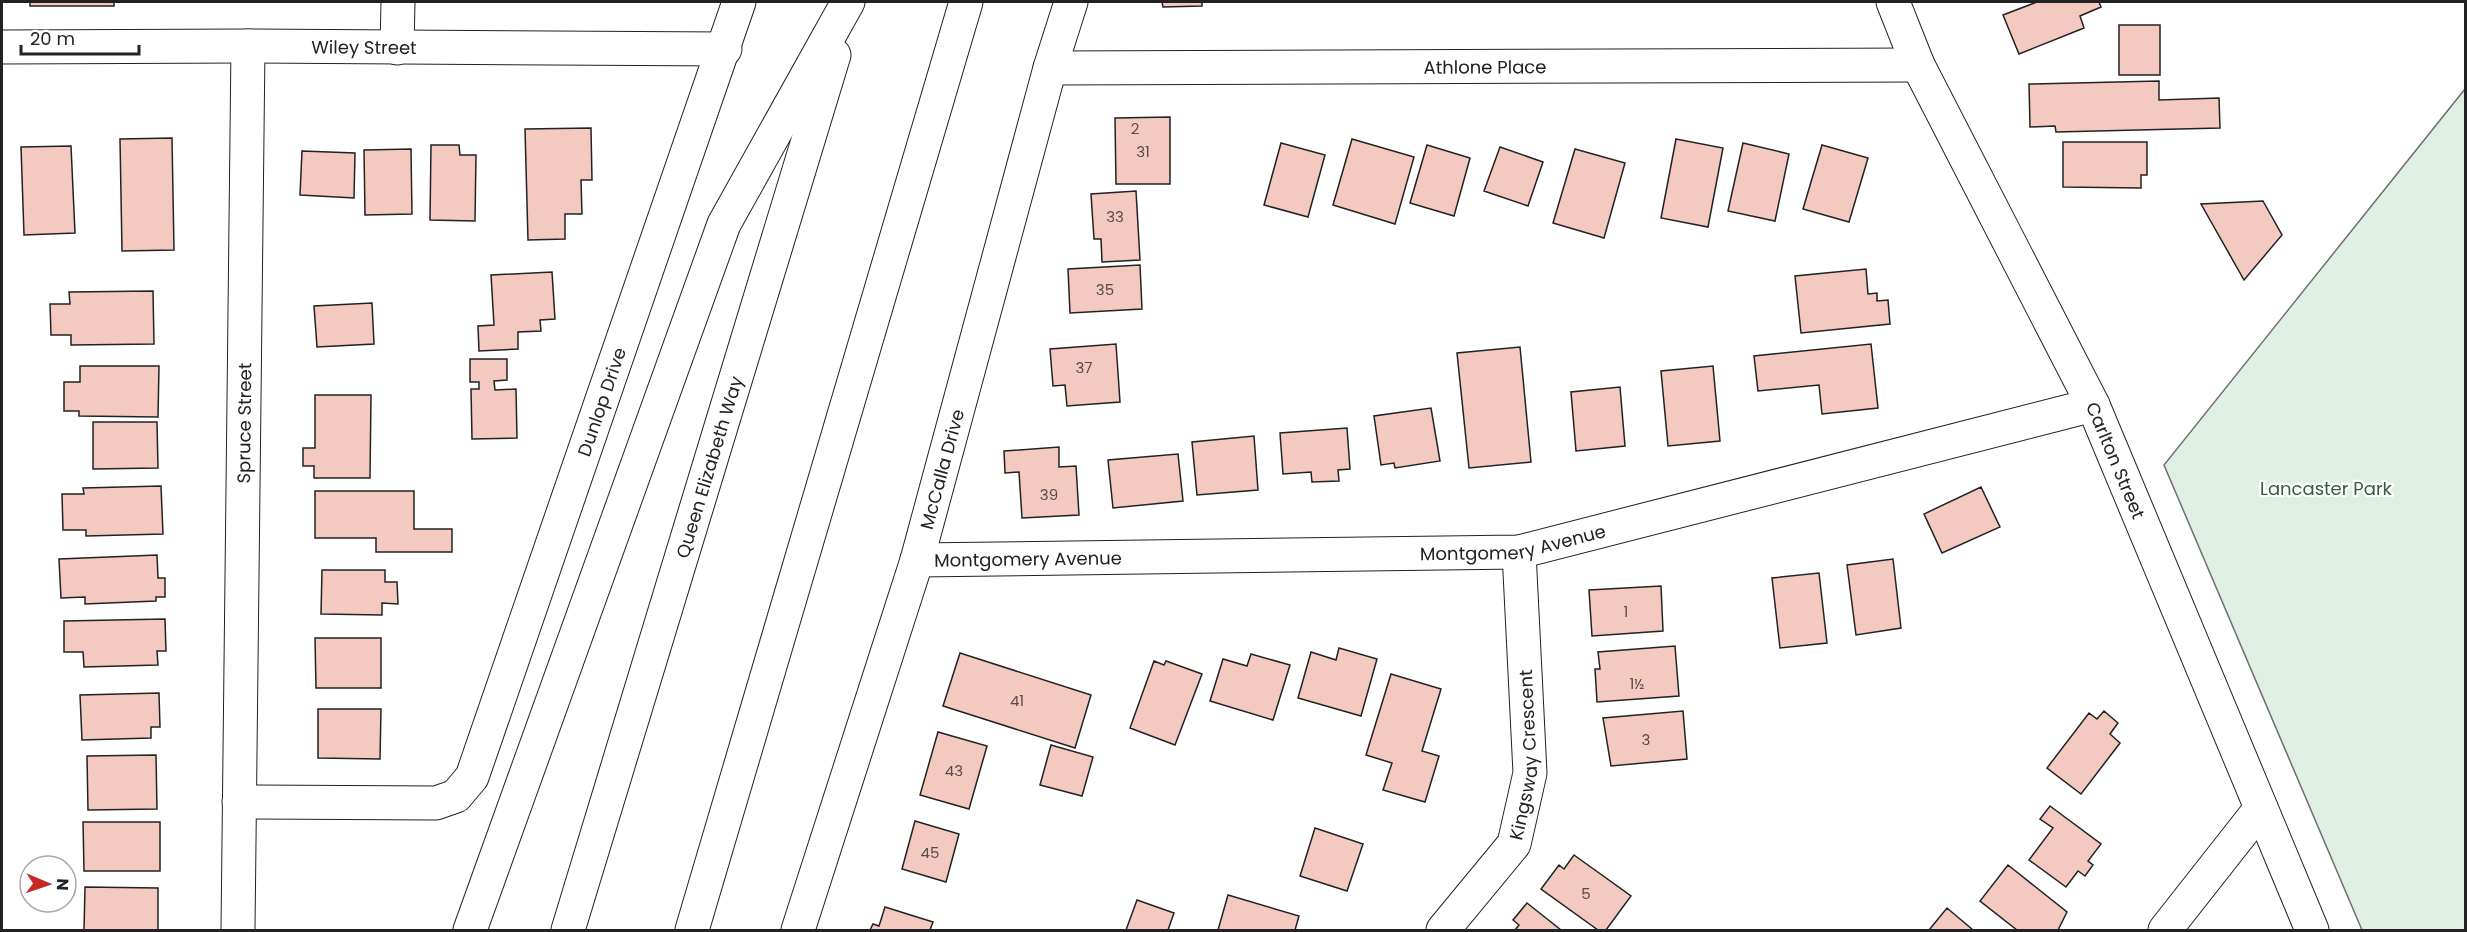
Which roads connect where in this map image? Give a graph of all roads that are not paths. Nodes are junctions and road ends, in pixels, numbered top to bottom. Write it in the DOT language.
graph roads {
  1 [pos="398,2"];
  2 [pos="739,2"];
  3 [pos="849,2"];
  4 [pos="966,2"];
  5 [pos="1071,2"];
  6 [pos="1893,2"];
  7 [pos="248,46"];
  8 [pos="2,47"];
  9 [pos="397,48"];
  10 [pos="725,49"];
  11 [pos="1918,65"];
  12 [pos="1050,68"];
  13 [pos="2093,405"];
  14 [pos="1519,552"];
  15 [pos="916,560"];
  16 [pos="239,802"];
  17 [pos="2261,808"];
  18 [pos="238,930"];
  19 [pos="470,930"];
  20 [pos="568,930"];
  21 [pos="692,930"];
  22 [pos="798,930"];
  23 [pos="1443,930"];
  24 [pos="2165,930"];
  25 [pos="2312,930"];
  1 -- 9 [label="main road"];
  2 -- 10 [label="main road, Dunlop Drive"];
  3 -- 19 [label="main road"];
  3 -- 20 [label="main road, Queen Elizabeth Way"];
  4 -- 21 [label="main road"];
  5 -- 12 [label="main road, McCalla Drive"];
  6 -- 11 [label="main road, Carlton Street"];
  7 -- 8 [label="main road, Wiley Street"];
  7 -- 9 [label="main road, Wiley Street"];
  7 -- 16 [label="main road, Spruce Street"];
  9 -- 10 [label="main road, Wiley Street"];
  10 -- 16 [label="main road, Dunlop Drive"];
  11 -- 12 [label="main road, Athlone Place"];
  11 -- 13 [label="main road, Carlton Street"];
  12 -- 15 [label="main road, McCalla Drive"];
  13 -- 14 [label="main road, Montgomery Avenue"];
  13 -- 17 [label="main road, Carlton Street"];
  14 -- 15 [label="main road, Montgomery Avenue"];
  14 -- 23 [label="main road, Kingsway Crescent"];
  15 -- 22 [label="main road, McCalla Drive"];
  16 -- 18 [label="main road, Spruce Street"];
  17 -- 24 [label="main road"];
  17 -- 25 [label="main road, Carlton Street"];
}
